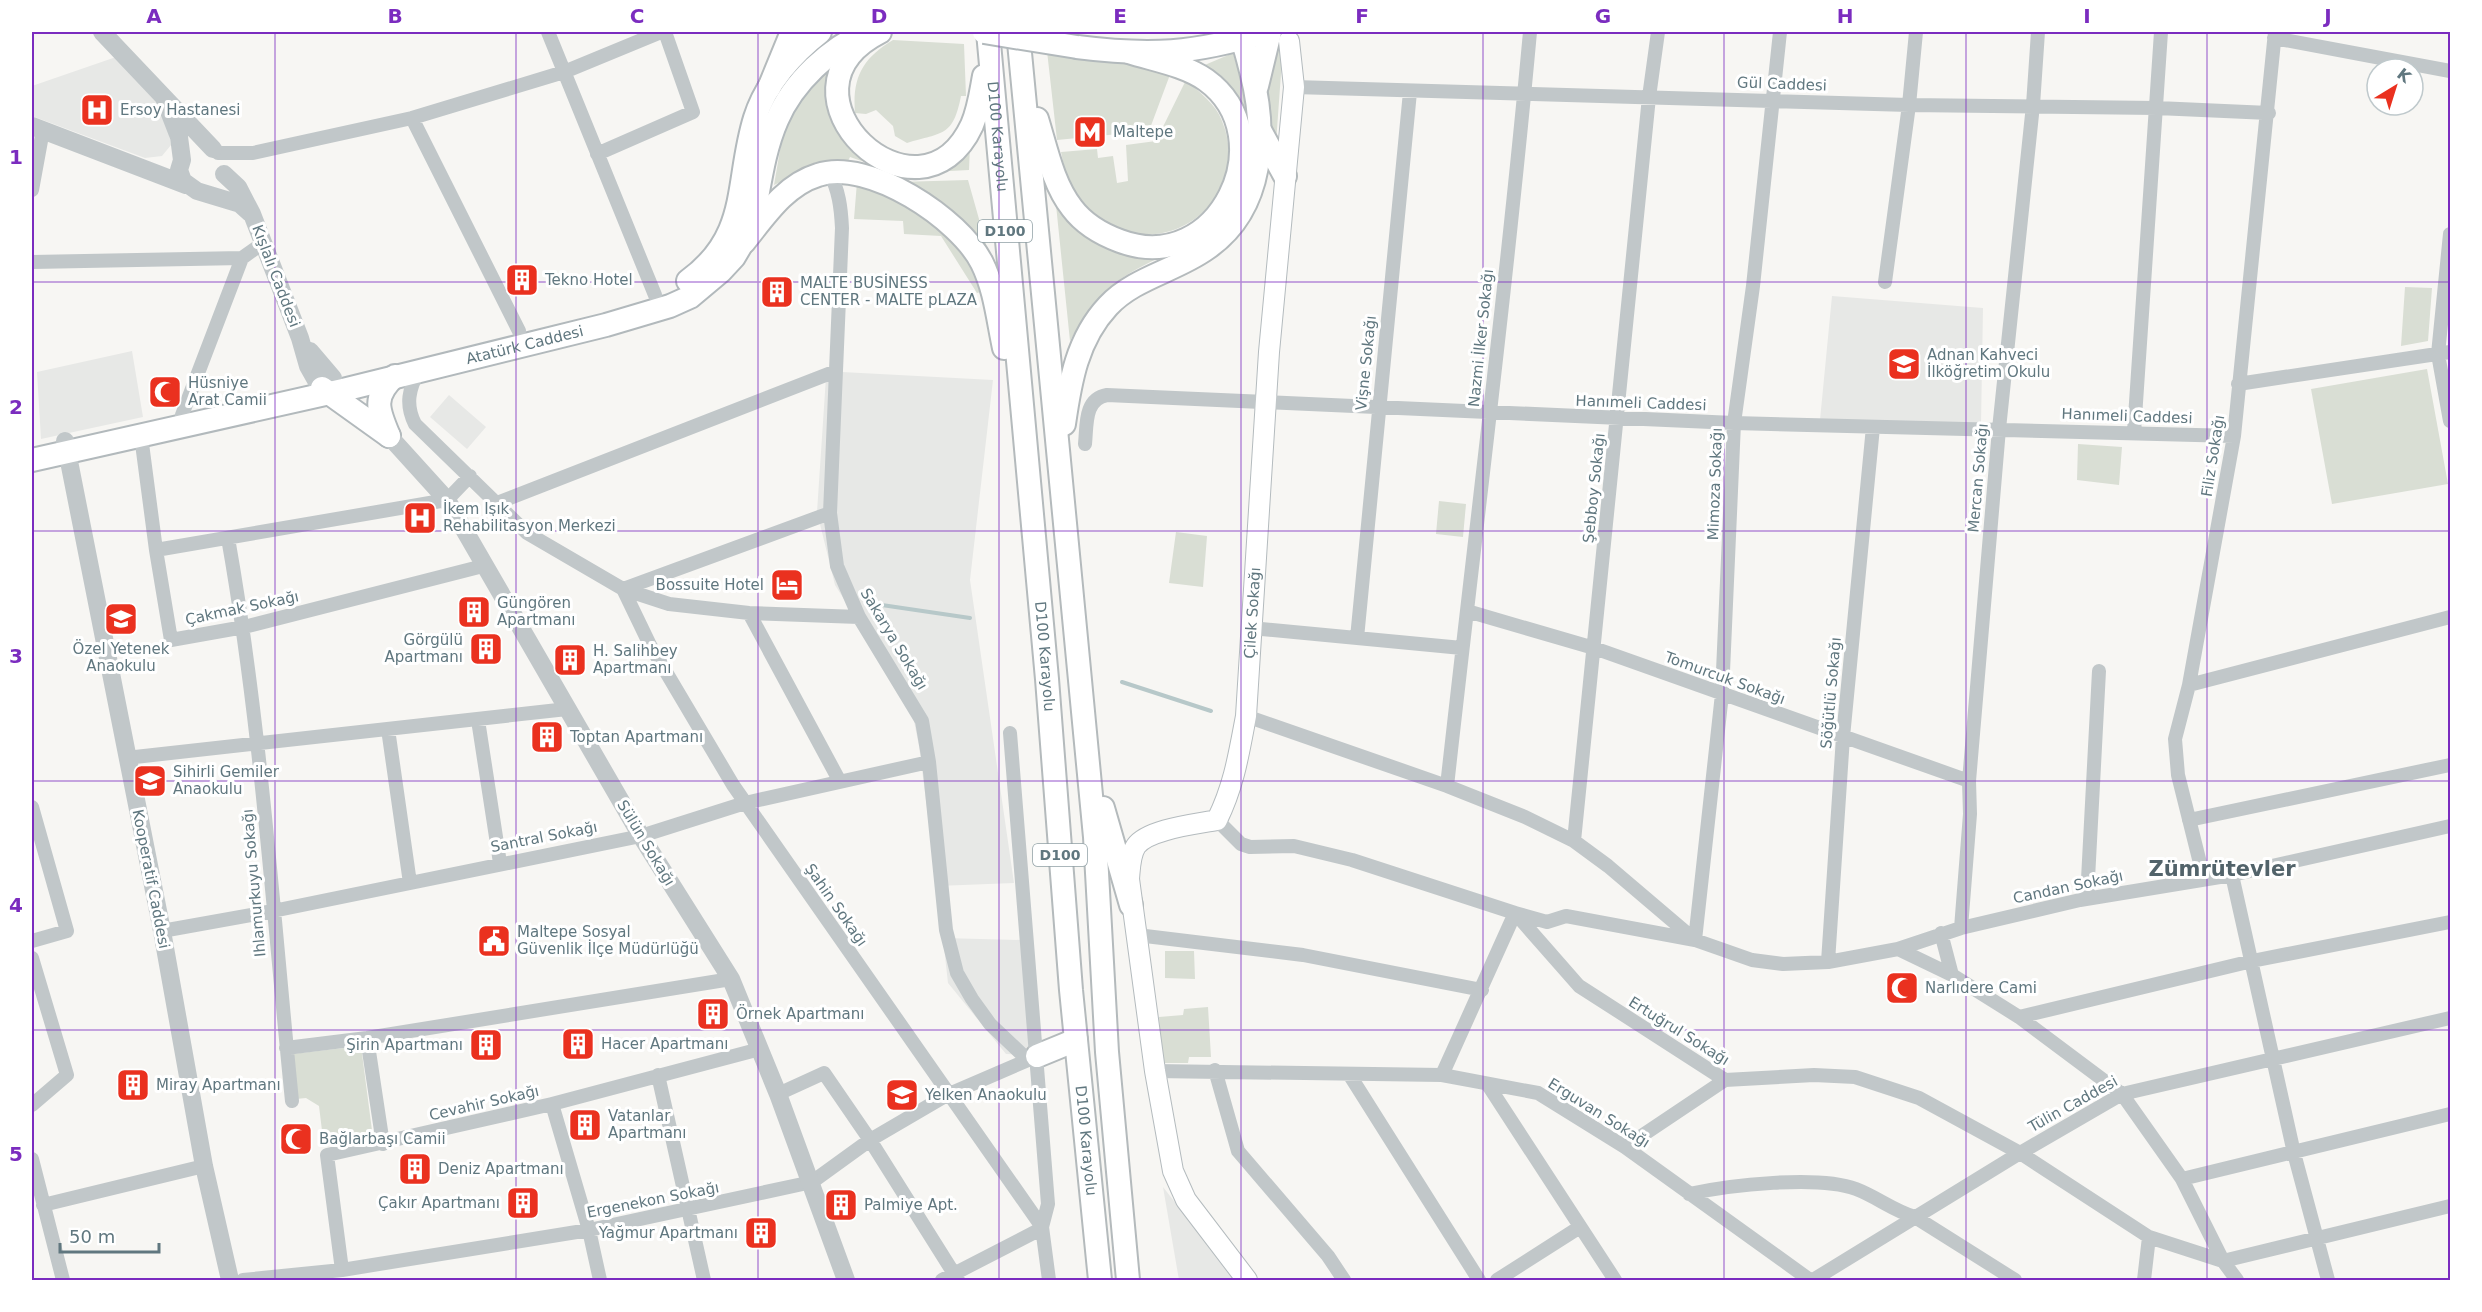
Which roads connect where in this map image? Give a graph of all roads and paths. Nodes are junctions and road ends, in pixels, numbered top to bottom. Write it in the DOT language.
graph roads {
  1 [pos="102,32"];
  2 [pos="548,32"];
  3 [pos="663,32"];
  4 [pos="792,32"];
  5 [pos="820,32"];
  6 [pos="867,32"];
  7 [pos="880,32"];
  8 [pos="1018,32"];
  9 [pos="1264,32"];
  10 [pos="1530,32"];
  11 [pos="1658,32"];
  12 [pos="1780,32"];
  13 [pos="1917,32"];
  14 [pos="2038,32"];
  15 [pos="2161,32"];
  16 [pos="1240,35"];
  17 [pos="2274,35"];
  18 [pos="1279,36"];
  19 [pos="987,37"];
  20 [pos="1129,52"];
  21 [pos="2451,71"];
  22 [pos="564,72"];
  23 [pos="1025,86"];
  24 [pos="1294,87"];
  25 [pos="769,88"];
  26 [pos="1256,90"];
  27 [pos="1410,92"];
  28 [pos="1524,94"];
  29 [pos="1649,97"];
  30 [pos="1773,100"];
  31 [pos="165,101"];
  32 [pos="1909,105"];
  33 [pos="2033,105"];
  34 [pos="2157,108"];
  35 [pos="2269,113"];
  36 [pos="412,117"];
  37 [pos="38,128"];
  38 [pos="1260,131"];
  39 [pos="597,154"];
  40 [pos="130,161"];
  41 [pos="182,161"];
  42 [pos="220,161"];
  43 [pos="829,172"];
  44 [pos="1285,176"];
  45 [pos="186,185"];
  46 [pos="32,190"];
  47 [pos="204,192"];
  48 [pos="252,214"];
  49 [pos="2451,234"];
  50 [pos="744,242"];
  51 [pos="263,243"];
  52 [pos="242,258"];
  53 [pos="32,262"];
  54 [pos="1885,282"];
  55 [pos="655,295"];
  56 [pos="519,331"];
  57 [pos="2444,353"];
  58 [pos="419,370"];
  59 [pos="836,371"];
  60 [pos="395,376"];
  61 [pos="2238,384"];
  62 [pos="330,386"];
  63 [pos="1265,404"];
  64 [pos="1378,408"];
  65 [pos="1490,413"];
  66 [pos="182,415"];
  67 [pos="1617,418"];
  68 [pos="2451,421"];
  69 [pos="1734,423"];
  70 [pos="1873,427"];
  71 [pos="1999,429"];
  72 [pos="1025,430"];
  73 [pos="2134,432"];
  74 [pos="141,436"];
  75 [pos="388,436"];
  76 [pos="2235,436"];
  77 [pos="1084,444"];
  78 [pos="67,446"];
  79 [pos="32,449"];
  80 [pos="1059,452"];
  81 [pos="32,460"];
  82 [pos="470,476"];
  83 [pos="447,500"];
  84 [pos="497,503"];
  85 [pos="830,513"];
  86 [pos="228,538"];
  87 [pos="156,550"];
  88 [pos="483,566"];
  89 [pos="623,589"];
  90 [pos="1467,611"];
  91 [pos="749,613"];
  92 [pos="859,617"];
  93 [pos="2451,617"];
  94 [pos="244,627"];
  95 [pos="1251,628"];
  96 [pos="1357,638"];
  97 [pos="1462,648"];
  98 [pos="1594,648"];
  99 [pos="2099,671"];
  100 [pos="2189,685"];
  101 [pos="1722,694"];
  102 [pos="567,709"];
  103 [pos="1246,716"];
  104 [pos="478,720"];
  105 [pos="388,729"];
  106 [pos="1010,733"];
  107 [pos="1843,737"];
  108 [pos="1086,739"];
  109 [pos="258,742"];
  110 [pos="126,758"];
  111 [pos="929,762"];
  112 [pos="2451,765"];
  113 [pos="839,780"];
  114 [pos="1969,782"];
  115 [pos="1447,786"];
  116 [pos="745,803"];
  117 [pos="32,807"];
  118 [pos="1217,820"];
  119 [pos="2189,820"];
  120 [pos="2451,826"];
  121 [pos="641,836"];
  122 [pos="1574,841"];
  123 [pos="500,863"];
  124 [pos="2232,875"];
  125 [pos="2204,879"];
  126 [pos="410,883"];
  127 [pos="2087,898"];
  128 [pos="1131,905"];
  129 [pos="273,911"];
  130 [pos="1515,913"];
  131 [pos="2451,922"];
  132 [pos="1961,928"];
  133 [pos="162,932"];
  134 [pos="1941,933"];
  135 [pos="1137,935"];
  136 [pos="1695,940"];
  137 [pos="32,941"];
  138 [pos="1898,948"];
  139 [pos="32,958"];
  140 [pos="2252,961"];
  141 [pos="1828,962"];
  142 [pos="1952,975"];
  143 [pos="731,979"];
  144 [pos="1482,990"];
  145 [pos="2019,1017"];
  146 [pos="2451,1018"];
  147 [pos="367,1038"];
  148 [pos="1076,1041"];
  149 [pos="286,1048"];
  150 [pos="760,1049"];
  151 [pos="2273,1057"];
  152 [pos="1033,1058"];
  153 [pos="1215,1070"];
  154 [pos="1155,1071"];
  155 [pos="1349,1074"];
  156 [pos="1442,1075"];
  157 [pos="658,1076"];
  158 [pos="1725,1080"];
  159 [pos="1488,1085"];
  160 [pos="778,1094"];
  161 [pos="2122,1094"];
  162 [pos="947,1095"];
  163 [pos="292,1101"];
  164 [pos="552,1104"];
  165 [pos="32,1105"];
  166 [pos="2451,1114"];
  167 [pos="1116,1138"];
  168 [pos="870,1140"];
  169 [pos="383,1144"];
  170 [pos="1625,1147"];
  171 [pos="2020,1153"];
  172 [pos="2294,1153"];
  173 [pos="32,1159"];
  174 [pos="204,1166"];
  175 [pos="2182,1179"];
  176 [pos="812,1182"];
  177 [pos="1689,1194"];
  178 [pos="43,1205"];
  179 [pos="2451,1206"];
  180 [pos="688,1210"];
  181 [pos="1915,1218"];
  182 [pos="1042,1227"];
  183 [pos="1580,1227"];
  184 [pos="589,1230"];
  185 [pos="2316,1237"];
  186 [pos="2149,1238"];
  187 [pos="2223,1261"];
  188 [pos="342,1270"];
  189 [pos="957,1277"];
  190 [pos="63,1281"];
  191 [pos="230,1281"];
  192 [pos="243,1281"];
  193 [pos="600,1281"];
  194 [pos="704,1281"];
  195 [pos="846,1281"];
  196 [pos="942,1281"];
  197 [pos="1049,1281"];
  198 [pos="1100,1281"];
  199 [pos="1128,1281"];
  200 [pos="1142,1281"];
  201 [pos="1247,1281"];
  202 [pos="1344,1281"];
  203 [pos="1479,1281"];
  204 [pos="1497,1281"];
  205 [pos="1615,1281"];
  206 [pos="1812,1281"];
  207 [pos="2015,1281"];
  208 [pos="2144,1281"];
  209 [pos="2237,1281"];
  210 [pos="2328,1281"];
  1 -- 31 [label="street, Kışlalı Caddesi"];
  2 -- 22 [label="street"];
  3 -- 22 [label="street"];
  3 -- 39 [label="street"];
  4 -- 25 [label="main road"];
  5 -- 25 [label="main road, Atatürk Caddesi"];
  6 -- 50 [label="main road, Atatürk Caddesi"];
  7 -- 19 [label="main road"];
  8 -- 23 [label="main road, D100 Karayolu / D100"];
  9 -- 16 [label="main road"];
  10 -- 28 [label="street, Nazmi İlker Sokağı"];
  11 -- 29 [label="street, Şebboy Sokağı"];
  12 -- 30 [label="street, Mimoza Sokağı"];
  13 -- 32 [label="street"];
  14 -- 33 [label="street, Mercan Sokağı"];
  15 -- 34 [label="street"];
  16 -- 20 [label="main road"];
  16 -- 26 [label="main road"];
  17 -- 21 [label="street"];
  17 -- 35 [label="street, Filiz Sokağı"];
  18 -- 24 [label="main road, Çilek Sokağı"];
  18 -- 26 [label="main road"];
  19 -- 20 [label="main road, bridge"];
  19 -- 72 [label="main road, D100 Karayolu / D100"];
  20 -- 23 [label="main road"];
  22 -- 36 [label="street"];
  22 -- 39 [label="street"];
  23 -- 80 [label="main road, D100 Karayolu / D100"];
  24 -- 27 [label="street, Gül Caddesi"];
  24 -- 44 [label="main road, Çilek Sokağı"];
  25 -- 55 [label="main road, Atatürk Caddesi"];
  26 -- 38 [label="main road"];
  27 -- 28 [label="street, Gül Caddesi"];
  27 -- 64 [label="street, Vişne Sokağı"];
  28 -- 29 [label="street, Gül Caddesi"];
  28 -- 65 [label="street, Nazmi İlker Sokağı"];
  29 -- 30 [label="street, Gül Caddesi"];
  29 -- 67 [label="street, Şebboy Sokağı"];
  30 -- 32 [label="street, Gül Caddesi"];
  30 -- 69 [label="street, Mimoza Sokağı"];
  31 -- 41 [label="street"];
  31 -- 42 [label="street, Kışlalı Caddesi"];
  32 -- 33 [label="street, Gül Caddesi"];
  32 -- 54 [label="street"];
  33 -- 34 [label="street, Gül Caddesi"];
  33 -- 71 [label="street, Mercan Sokağı"];
  34 -- 35 [label="street, Gül Caddesi"];
  34 -- 73 [label="street"];
  35 -- 61 [label="street, Filiz Sokağı"];
  36 -- 42 [label="street"];
  36 -- 56 [label="street"];
  37 -- 40 [label="street"];
  37 -- 46 [label="street"];
  38 -- 44 [label="main road"];
  38 -- 80 [label="main road"];
  39 -- 55 [label="street"];
  40 -- 41 [label="street"];
  40 -- 45 [label="street"];
  41 -- 42 [label="street"];
  41 -- 45 [label="street"];
  42 -- 47 [label="street"];
  42 -- 48 [label="street, Kışlalı Caddesi"];
  43 -- 50 [label="main road"];
  43 -- 59 [label="street, Sakarya Sokağı"];
  43 -- 72 [label="main road"];
  44 -- 63 [label="main road, Çilek Sokağı"];
  45 -- 47 [label="street"];
  47 -- 48 [label="street"];
  48 -- 51 [label="street, Kışlalı Caddesi"];
  49 -- 57 [label="street"];
  50 -- 58 [label="main road, Atatürk Caddesi"];
  51 -- 52 [label="street"];
  51 -- 62 [label="street, Kışlalı Caddesi"];
  52 -- 53 [label="street"];
  52 -- 66 [label="street"];
  55 -- 56 [label="main road, Atatürk Caddesi"];
  56 -- 62 [label="main road, Atatürk Caddesi"];
  57 -- 61 [label="street"];
  57 -- 68 [label="street"];
  58 -- 60 [label="main road, Atatürk Caddesi"];
  58 -- 82 [label="street"];
  59 -- 84 [label="street"];
  59 -- 85 [label="street, Sakarya Sokağı"];
  60 -- 62 [label="main road, Atatürk Caddesi"];
  60 -- 75 [label="main road"];
  61 -- 76 [label="street, Filiz Sokağı"];
  62 -- 66 [label="main road, Atatürk Caddesi"];
  62 -- 74 [label="main road, Atatürk Caddesi"];
  62 -- 75 [label="main road"];
  63 -- 64 [label="street, Hanımeli Caddesi"];
  63 -- 77 [label="street, Hanımeli Caddesi"];
  63 -- 95 [label="main road, Çilek Sokağı"];
  64 -- 65 [label="street, Hanımeli Caddesi"];
  64 -- 96 [label="street, Vişne Sokağı"];
  65 -- 67 [label="street, Hanımeli Caddesi"];
  65 -- 90 [label="street, Nazmi İlker Sokağı"];
  66 -- 78 [label="main road, Atatürk Caddesi"];
  67 -- 69 [label="street, Hanımeli Caddesi"];
  67 -- 98 [label="street, Şebboy Sokağı"];
  69 -- 70 [label="street, Hanımeli Caddesi"];
  69 -- 101 [label="street, Mimoza Sokağı"];
  70 -- 71 [label="street, Hanımeli Caddesi"];
  70 -- 107 [label="street, Söğütlü Sokağı"];
  71 -- 73 [label="street, Hanımeli Caddesi"];
  71 -- 114 [label="street, Mercan Sokağı"];
  72 -- 148 [label="main road, D100 Karayolu / D100"];
  73 -- 76 [label="street, Hanımeli Caddesi"];
  74 -- 78 [label="main road, Atatürk Caddesi"];
  74 -- 87 [label="street, Çakmak Sokağı"];
  75 -- 83 [label="street, Sülün Sokağı"];
  76 -- 100 [label="street, Filiz Sokağı"];
  78 -- 79 [label="main road, Atatürk Caddesi"];
  78 -- 81 [label="main road, Atatürk Caddesi"];
  78 -- 110 [label="street, Kooperatif Caddesi"];
  80 -- 108 [label="main road, D100 Karayolu / D100"];
  82 -- 83 [label="street"];
  82 -- 84 [label="street"];
  83 -- 86 [label="street"];
  83 -- 88 [label="street, Sülün Sokağı"];
  84 -- 89 [label="street"];
  85 -- 89 [label="street"];
  85 -- 92 [label="street, Sakarya Sokağı"];
  86 -- 87 [label="street"];
  86 -- 94 [label="street, Ihlamurkuyu Sokağı"];
  87 -- 94 [label="street, Çakmak Sokağı"];
  88 -- 94 [label="street, Çakmak Sokağı"];
  88 -- 102 [label="street, Sülün Sokağı"];
  89 -- 91 [label="street"];
  89 -- 116 [label="street, Şahin Sokağı"];
  90 -- 97 [label="street, Nazmi İlker Sokağı"];
  90 -- 98 [label="street, Tomurcuk Sokağı"];
  91 -- 92 [label="street"];
  91 -- 113 [label="street"];
  92 -- 111 [label="street, Sakarya Sokağı"];
  93 -- 100 [label="street"];
  94 -- 109 [label="street, Ihlamurkuyu Sokağı"];
  95 -- 96 [label="street"];
  95 -- 103 [label="main road, Çilek Sokağı"];
  96 -- 97 [label="street"];
  97 -- 115 [label="street, Nazmi İlker Sokağı"];
  98 -- 101 [label="street, Tomurcuk Sokağı"];
  98 -- 122 [label="street, Şebboy Sokağı"];
  99 -- 127 [label="street"];
  100 -- 119 [label="street, Filiz Sokağı"];
  101 -- 107 [label="street, Tomurcuk Sokağı"];
  101 -- 136 [label="street, Mimoza Sokağı"];
  102 -- 104 [label="street"];
  102 -- 121 [label="street, Sülün Sokağı"];
  103 -- 115 [label="street, Candan Sokağı"];
  103 -- 118 [label="main road, Çilek Sokağı"];
  104 -- 105 [label="street"];
  104 -- 123 [label="street"];
  105 -- 109 [label="street"];
  105 -- 126 [label="street"];
  106 -- 152 [label="street"];
  107 -- 114 [label="street, Tomurcuk Sokağı"];
  107 -- 141 [label="street, Söğütlü Sokağı"];
  108 -- 128 [label="main road"];
  108 -- 167 [label="main road, D100 Karayolu / D100"];
  109 -- 110 [label="street"];
  109 -- 129 [label="street, Ihlamurkuyu Sokağı"];
  110 -- 133 [label="street, Kooperatif Caddesi"];
  111 -- 113 [label="street, Santral Sokağı"];
  111 -- 152 [label="street, Sakarya Sokağı"];
  112 -- 119 [label="street"];
  113 -- 116 [label="street, Santral Sokağı"];
  114 -- 132 [label="street, Mercan Sokağı"];
  115 -- 122 [label="street, Candan Sokağı"];
  116 -- 121 [label="street, Santral Sokağı"];
  116 -- 162 [label="street, Şahin Sokağı"];
  117 -- 137 [label="street"];
  118 -- 128 [label="main road"];
  118 -- 130 [label="street"];
  119 -- 125 [label="street, Filiz Sokağı"];
  120 -- 124 [label="street, Candan Sokağı"];
  121 -- 123 [label="street, Santral Sokağı"];
  121 -- 143 [label="street, Sülün Sokağı"];
  122 -- 136 [label="street, Candan Sokağı"];
  123 -- 126 [label="street, Santral Sokağı"];
  124 -- 125 [label="street, Candan Sokağı"];
  124 -- 140 [label="street"];
  125 -- 127 [label="street, Candan Sokağı"];
  126 -- 129 [label="street, Santral Sokağı"];
  127 -- 132 [label="street, Candan Sokağı"];
  128 -- 135 [label="main road"];
  129 -- 133 [label="street, Santral Sokağı"];
  129 -- 149 [label="street, Ihlamurkuyu Sokağı"];
  130 -- 136 [label="street, Candan Sokağı"];
  130 -- 144 [label="street"];
  130 -- 158 [label="street, Ertuğrul Sokağı"];
  131 -- 140 [label="street"];
  132 -- 134 [label="street, Candan Sokağı"];
  133 -- 174 [label="street, Kooperatif Caddesi"];
  134 -- 138 [label="street, Candan Sokağı"];
  134 -- 142 [label="street"];
  135 -- 144 [label="street"];
  135 -- 154 [label="main road"];
  136 -- 141 [label="street, Candan Sokağı"];
  138 -- 141 [label="street, Candan Sokağı"];
  138 -- 142 [label="street"];
  139 -- 165 [label="street"];
  140 -- 145 [label="street"];
  140 -- 151 [label="street"];
  142 -- 145 [label="street"];
  143 -- 147 [label="street"];
  143 -- 150 [label="street, Sülün Sokağı"];
  144 -- 156 [label="street"];
  145 -- 161 [label="street"];
  146 -- 151 [label="street, Tülin Caddesi"];
  147 -- 149 [label="street"];
  147 -- 169 [label="street"];
  148 -- 152 [label="main road"];
  148 -- 198 [label="main road, D100 Karayolu / D100"];
  149 -- 163 [label="street, Ihlamurkuyu Sokağı"];
  150 -- 157 [label="street, Cevahir Sokağı"];
  150 -- 160 [label="street, Sülün Sokağı"];
  151 -- 161 [label="street, Tülin Caddesi"];
  151 -- 172 [label="street"];
  152 -- 162 [label="street, Ergenekon Sokağı"];
  152 -- 182 [label="street"];
  153 -- 154 [label="street, Erguvan Sokağı"];
  153 -- 155 [label="street, Erguvan Sokağı"];
  153 -- 202 [label="street"];
  154 -- 201 [label="main road"];
  155 -- 156 [label="street, Erguvan Sokağı"];
  155 -- 203 [label="street"];
  156 -- 159 [label="street, Erguvan Sokağı"];
  157 -- 164 [label="street, Cevahir Sokağı"];
  157 -- 180 [label="street"];
  158 -- 170 [label="street"];
  158 -- 171 [label="street, Ertuğrul Sokağı"];
  159 -- 170 [label="street, Erguvan Sokağı"];
  159 -- 183 [label="street"];
  160 -- 168 [label="street"];
  160 -- 176 [label="street, Sülün Sokağı"];
  161 -- 171 [label="street, Tülin Caddesi"];
  161 -- 175 [label="street"];
  162 -- 168 [label="street, Ergenekon Sokağı"];
  162 -- 182 [label="street, Şahin Sokağı"];
  164 -- 169 [label="street, Cevahir Sokağı"];
  164 -- 184 [label="street"];
  166 -- 172 [label="street"];
  167 -- 199 [label="main road, D100 Karayolu / D100"];
  167 -- 200 [label="main road"];
  168 -- 176 [label="street, Ergenekon Sokağı"];
  168 -- 189 [label="street"];
  169 -- 188 [label="street, Cevahir Sokağı"];
  170 -- 177 [label="street, Erguvan Sokağı"];
  171 -- 181 [label="street, Tülin Caddesi"];
  171 -- 186 [label="street, Ertuğrul Sokağı"];
  172 -- 175 [label="street"];
  172 -- 185 [label="street"];
  173 -- 178 [label="street"];
  174 -- 178 [label="street"];
  174 -- 191 [label="street, Kooperatif Caddesi"];
  175 -- 187 [label="street"];
  176 -- 180 [label="street, Ergenekon Sokağı"];
  176 -- 195 [label="street, Sülün Sokağı"];
  177 -- 181 [label="street"];
  177 -- 206 [label="street, Erguvan Sokağı"];
  178 -- 190 [label="street"];
  179 -- 185 [label="street"];
  180 -- 184 [label="street, Ergenekon Sokağı"];
  180 -- 194 [label="street"];
  181 -- 206 [label="street, Tülin Caddesi"];
  181 -- 207 [label="street"];
  182 -- 189 [label="street"];
  182 -- 197 [label="street"];
  183 -- 204 [label="street"];
  183 -- 205 [label="street"];
  184 -- 188 [label="street, Ergenekon Sokağı"];
  184 -- 193 [label="street"];
  185 -- 187 [label="street"];
  185 -- 210 [label="street"];
  186 -- 187 [label="street, Ertuğrul Sokağı"];
  186 -- 208 [label="street"];
  187 -- 209 [label="street"];
  188 -- 192 [label="street, Ergenekon Sokağı"];
  189 -- 196 [label="street"];
}
